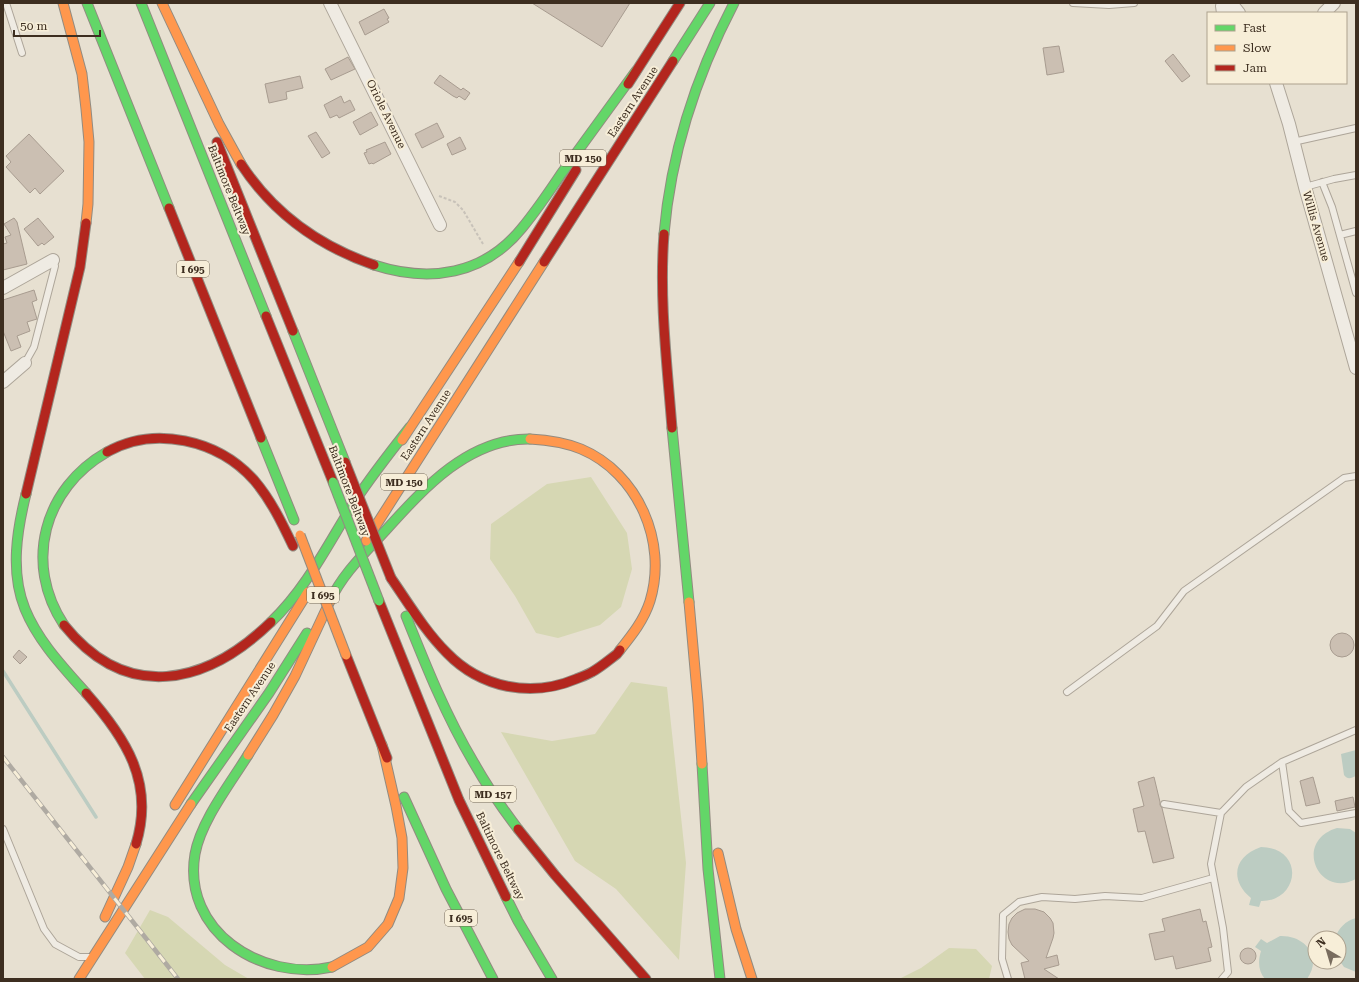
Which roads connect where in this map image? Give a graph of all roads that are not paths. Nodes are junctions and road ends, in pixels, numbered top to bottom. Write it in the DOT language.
graph roads {
  1 [pos="6,3"];
  2 [pos="63,3"];
  3 [pos="87,3"];
  4 [pos="142,3"];
  5 [pos="162,3"];
  6 [pos="330,3"];
  7 [pos="680,3"];
  8 [pos="710,3"];
  9 [pos="734,3"];
  10 [pos="1073,3"];
  11 [pos="1134,3"];
  12 [pos="1334,3"];
  13 [pos="1222,7"];
  14 [pos="1238,12"];
  15 [pos="1325,12"];
  16 [pos="22,53"];
  17 [pos="662,60"];
  18 [pos="636,71"];
  19 [pos="1276,84"];
  20 [pos="649,99"];
  21 [pos="1356,128"];
  22 [pos="1293,142"];
  23 [pos="1356,175"];
  24 [pos="1322,182"];
  25 [pos="1305,187"];
  26 [pos="440,225"];
  27 [pos="1356,231"];
  28 [pos="1340,235"];
  29 [pos="53,260"];
  30 [pos="3,288"];
  31 [pos="1356,293"];
  32 [pos="25,363"];
  33 [pos="1356,368"];
  34 [pos="3,382"];
  35 [pos="410,427"];
  36 [pos="1356,476"];
  37 [pos="294,550"];
  38 [pos="303,567"];
  39 [pos="390,578"];
  40 [pos="341,580"];
  41 [pos="346,656"];
  42 [pos="1067,692"];
  43 [pos="698,703"];
  44 [pos="1356,730"];
  45 [pos="382,744"];
  46 [pos="1282,762"];
  47 [pos="1164,804"];
  48 [pos="172,810"];
  49 [pos="1221,813"];
  50 [pos="1356,813"];
  51 [pos="3,829"];
  52 [pos="715,831"];
  53 [pos="717,845"];
  54 [pos="430,857"];
  55 [pos="139,863"];
  56 [pos="1213,878"];
  57 [pos="450,915"];
  58 [pos="92,958"];
  59 [pos="79,979"];
  60 [pos="493,979"];
  61 [pos="552,979"];
  62 [pos="646,979"];
  63 [pos="720,979"];
  64 [pos="752,979"];
  65 [pos="1008,979"];
  66 [pos="1222,979"];
  1 -- 16 [label="lane"];
  2 -- 55 [label="main road"];
  3 -- 41 [label="main road, I 695, bridge"];
  4 -- 61 [label="main road, Baltimore Beltway, bridge"];
  5 -- 18 [label="main road"];
  5 -- 39 [label="main road, MD 157, bridge"];
  6 -- 26 [label="street, Oriole Avenue"];
  7 -- 18 [label="main road, Eastern Avenue / MD 150"];
  8 -- 20 [label="main road, Eastern Avenue / MD 150"];
  9 -- 43 [label="main road"];
  10 -- 11 [label="lane"];
  12 -- 15 [label="street"];
  13 -- 14 [label="street"];
  17 -- 20 [label="main road"];
  18 -- 35 [label="main road, Eastern Avenue / MD 150"];
  19 -- 22 [label="street, Willis Avenue"];
  20 -- 40 [label="main road, Eastern Avenue / MD 150"];
  21 -- 22 [label="lane"];
  22 -- 25 [label="street, Willis Avenue"];
  23 -- 24 [label="lane"];
  24 -- 25 [label="lane"];
  24 -- 28 [label="lane"];
  25 -- 33 [label="street, Willis Avenue"];
  27 -- 28 [label="lane"];
  28 -- 31 [label="lane"];
  29 -- 30 [label="street"];
  29 -- 32 [label="lane"];
  32 -- 34 [label="street"];
  35 -- 37 [label="main road"];
  35 -- 48 [label="main road, Eastern Avenue / MD 150"];
  36 -- 42 [label="lane"];
  38 -- 41 [label="main road, bridge"];
  39 -- 40 [label="main road"];
  39 -- 62 [label="main road, MD 157"];
  40 -- 45 [label="main road"];
  40 -- 58 [label="main road, Eastern Avenue / MD 150"];
  41 -- 45 [label="main road, I 695"];
  43 -- 52 [label="main road"];
  43 -- 63 [label="main road"];
  44 -- 46 [label="lane"];
  45 -- 54 [label="main road, I 695"];
  46 -- 49 [label="lane"];
  46 -- 50 [label="lane"];
  47 -- 49 [label="lane"];
  49 -- 56 [label="lane"];
  51 -- 58 [label="lane"];
  53 -- 64 [label="main road"];
  54 -- 57 [label="main road"];
  54 -- 60 [label="main road, I 695"];
  56 -- 65 [label="lane"];
  56 -- 66 [label="lane"];
  58 -- 59 [label="main road, Eastern Avenue / MD 150"];
}
